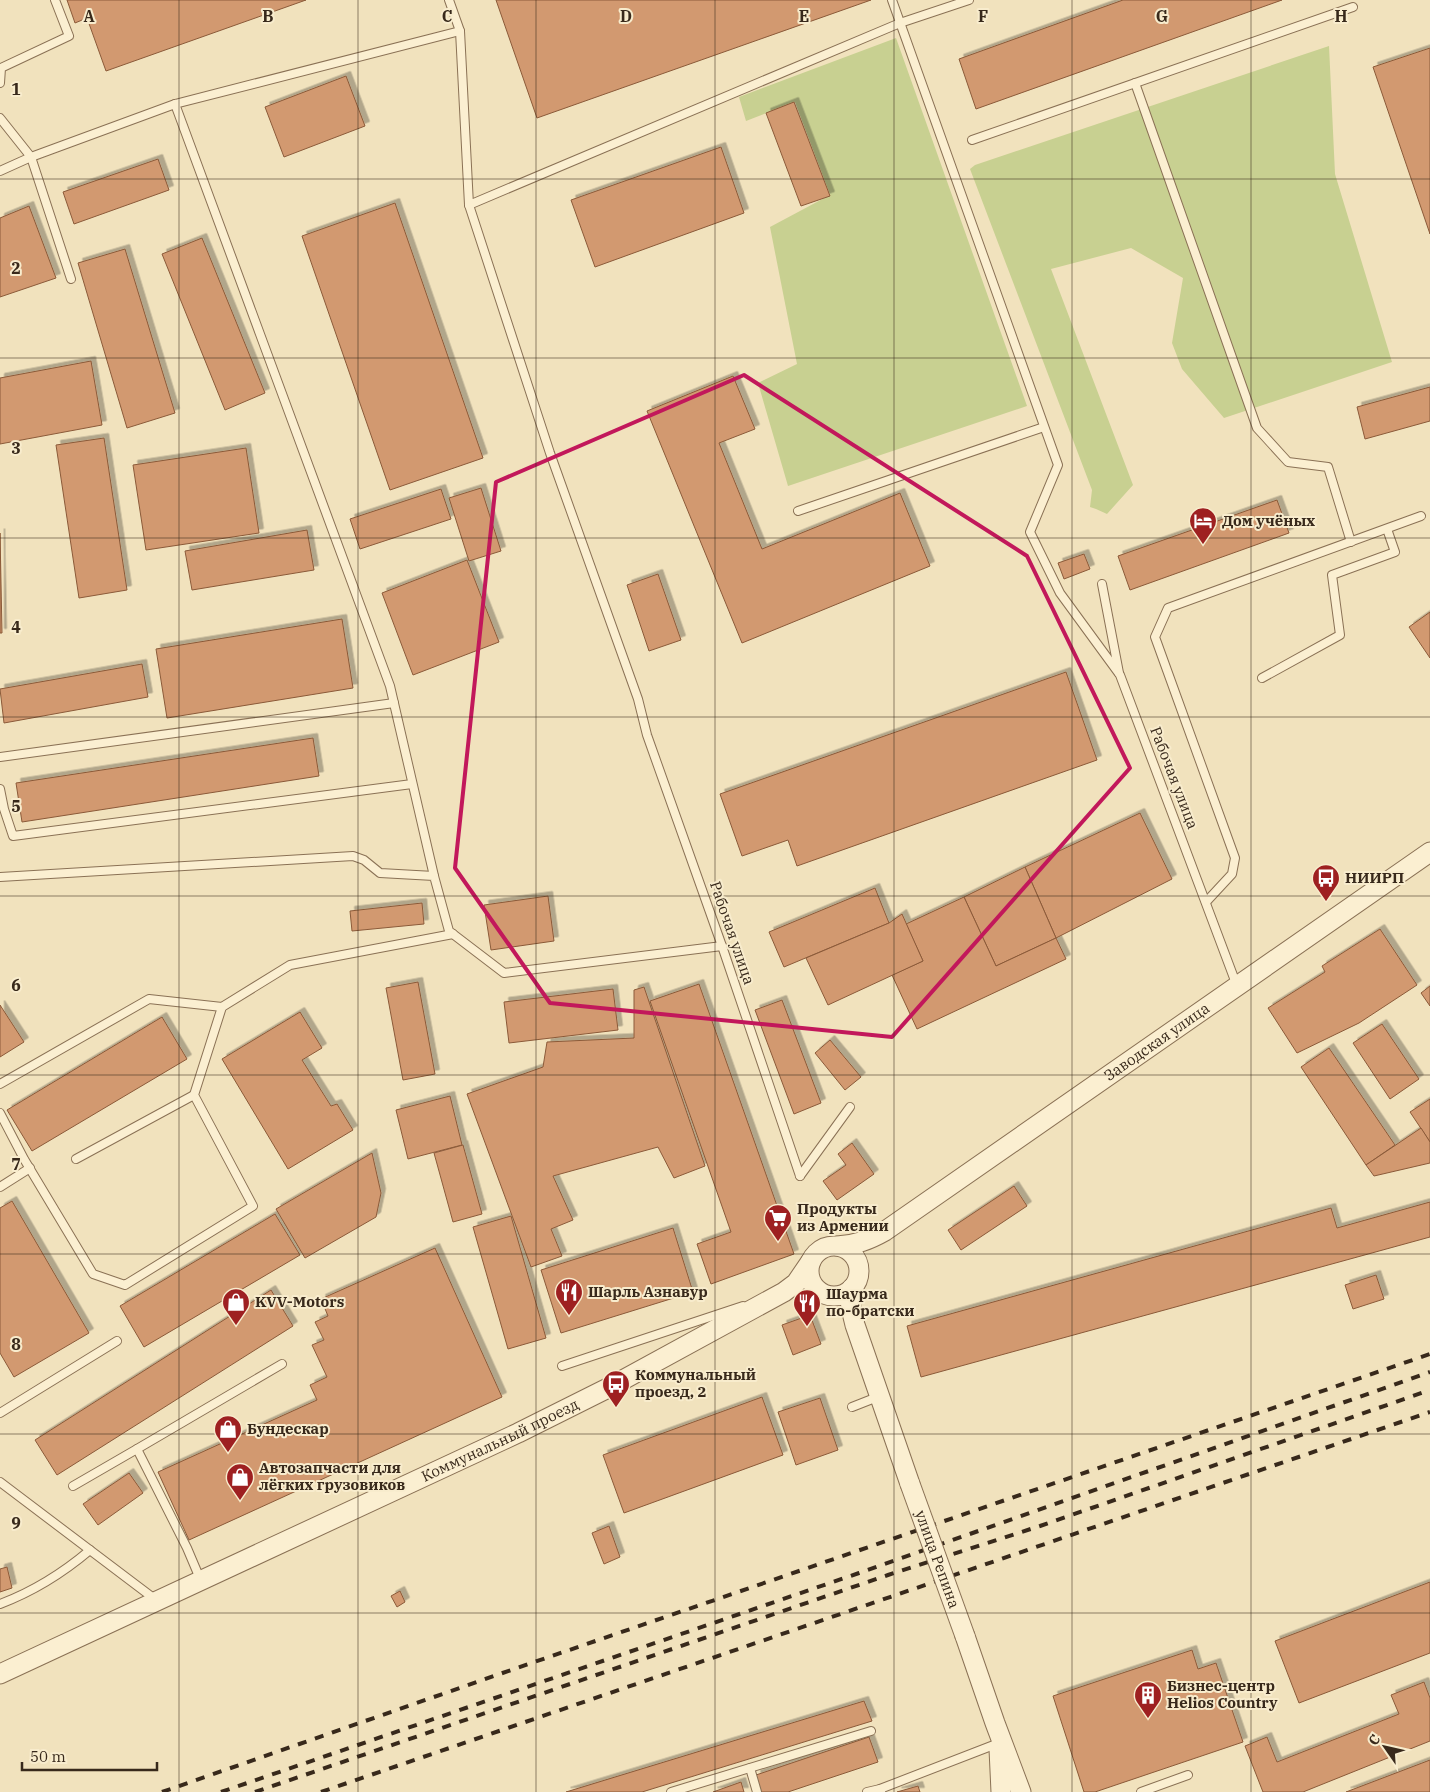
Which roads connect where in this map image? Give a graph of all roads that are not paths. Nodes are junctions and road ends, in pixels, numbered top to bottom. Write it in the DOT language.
graph roads {
  1 [pos="55,0"];
  2 [pos="448,0"];
  3 [pos="892,0"];
  4 [pos="969,0"];
  5 [pos="1354,7"];
  6 [pos="900,23"];
  7 [pos="460,31"];
  8 [pos="0,83"];
  9 [pos="1135,83"];
  10 [pos="175,104"];
  11 [pos="0,118"];
  12 [pos="972,140"];
  13 [pos="32,157"];
  14 [pos="0,171"];
  15 [pos="469,205"];
  16 [pos="71,279"];
  17 [pos="1044,427"];
  18 [pos="798,511"];
  19 [pos="1421,516"];
  20 [pos="1387,528"];
  21 [pos="1351,542"];
  22 [pos="1102,584"];
  23 [pos="1120,675"];
  24 [pos="1262,678"];
  25 [pos="394,703"];
  26 [pos="0,757"];
  27 [pos="412,784"];
  28 [pos="0,789"];
  29 [pos="1430,852"];
  30 [pos="434,876"];
  31 [pos="0,877"];
  32 [pos="1206,902"];
  33 [pos="453,934"];
  34 [pos="722,946"];
  35 [pos="1237,986"];
  36 [pos="222,1007"];
  37 [pos="0,1084"];
  38 [pos="194,1095"];
  39 [pos="850,1107"];
  40 [pos="0,1113"];
  41 [pos="76,1159"];
  42 [pos="30,1168"];
  43 [pos="0,1187"];
  44 [pos="885,1231"];
  45 [pos="837,1246"];
  46 [pos="811,1261"];
  47 [pos="855,1281"];
  48 [pos="784,1292"];
  49 [pos="827,1295"];
  50 [pos="767,1302"];
  51 [pos="855,1325"];
  52 [pos="118,1341"];
  53 [pos="282,1364"];
  54 [pos="562,1366"];
  55 [pos="880,1396"];
  56 [pos="852,1407"];
  57 [pos="0,1413"];
  58 [pos="137,1449"];
  59 [pos="0,1482"];
  60 [pos="73,1486"];
  61 [pos="90,1550"];
  62 [pos="201,1581"];
  63 [pos="157,1601"];
  64 [pos="0,1604"];
  65 [pos="0,1674"];
  66 [pos="995,1723"];
  67 [pos="870,1732"];
  68 [pos="999,1744"];
  69 [pos="750,1768"];
  70 [pos="1188,1775"];
  71 [pos="880,1790"];
  72 [pos="672,1792"];
  73 [pos="757,1792"];
  74 [pos="867,1792"];
  75 [pos="1001,1792"];
  76 [pos="1022,1792"];
  77 [pos="1140,1792"];
  1 -- 8 [label="lane"];
  2 -- 7 [label="lane, Рабочая улица"];
  3 -- 6 [label="lane, Рабочая улица"];
  4 -- 6 [label="lane"];
  5 -- 9 [label="lane"];
  6 -- 15 [label="lane"];
  6 -- 17 [label="lane, Рабочая улица"];
  7 -- 10 [label="lane"];
  7 -- 15 [label="lane, Рабочая улица"];
  9 -- 12 [label="lane"];
  9 -- 21 [label="lane"];
  10 -- 13 [label="lane"];
  10 -- 25 [label="lane"];
  11 -- 13 [label="lane"];
  13 -- 14 [label="lane"];
  13 -- 16 [label="lane"];
  15 -- 34 [label="lane, Рабочая улица"];
  17 -- 18 [label="lane"];
  17 -- 23 [label="lane, Рабочая улица"];
  19 -- 20 [label="lane"];
  20 -- 21 [label="lane"];
  20 -- 24 [label="lane"];
  21 -- 32 [label="lane"];
  22 -- 23 [label="lane"];
  23 -- 32 [label="lane, Рабочая улица"];
  25 -- 26 [label="lane"];
  25 -- 27 [label="lane"];
  27 -- 28 [label="lane"];
  27 -- 30 [label="lane"];
  29 -- 35 [label="street, Заводская улица"];
  30 -- 31 [label="lane"];
  30 -- 33 [label="lane"];
  32 -- 35 [label="lane, Рабочая улица"];
  33 -- 34 [label="lane"];
  33 -- 36 [label="lane"];
  34 -- 39 [label="lane, Рабочая улица"];
  35 -- 44 [label="street, Заводская улица"];
  36 -- 37 [label="lane"];
  36 -- 38 [label="lane"];
  38 -- 41 [label="lane"];
  38 -- 42 [label="lane"];
  40 -- 42 [label="lane"];
  42 -- 43 [label="lane"];
  44 -- 45 [label="street, Заводская улица"];
  44 -- 47 [label="street, Заводская улица"];
  45 -- 46 [label="street"];
  45 -- 47 [label="street"];
  46 -- 48 [label="street, Коммунальный проезд"];
  46 -- 49 [label="street"];
  47 -- 49 [label="street"];
  47 -- 51 [label="street, улица Репина"];
  48 -- 49 [label="street, Коммунальный проезд"];
  48 -- 50 [label="street, Коммунальный проезд"];
  49 -- 51 [label="street, улица Репина"];
  50 -- 54 [label="lane"];
  50 -- 62 [label="street, Коммунальный проезд"];
  51 -- 55 [label="street, улица Репина"];
  52 -- 57 [label="lane"];
  53 -- 58 [label="lane"];
  55 -- 56 [label="lane"];
  55 -- 66 [label="street, улица Репина, bridge"];
  58 -- 60 [label="lane"];
  58 -- 62 [label="lane"];
  59 -- 61 [label="lane"];
  61 -- 63 [label="lane"];
  61 -- 64 [label="lane"];
  62 -- 63 [label="street, Коммунальный проезд"];
  63 -- 65 [label="street, Коммунальный проезд"];
  66 -- 68 [label="street"];
  66 -- 76 [label="street, улица Репина"];
  67 -- 69 [label="lane"];
  68 -- 71 [label="lane"];
  68 -- 75 [label="street"];
  69 -- 72 [label="lane"];
  69 -- 73 [label="lane"];
  70 -- 77 [label="lane"];
  71 -- 74 [label="lane"];
}
